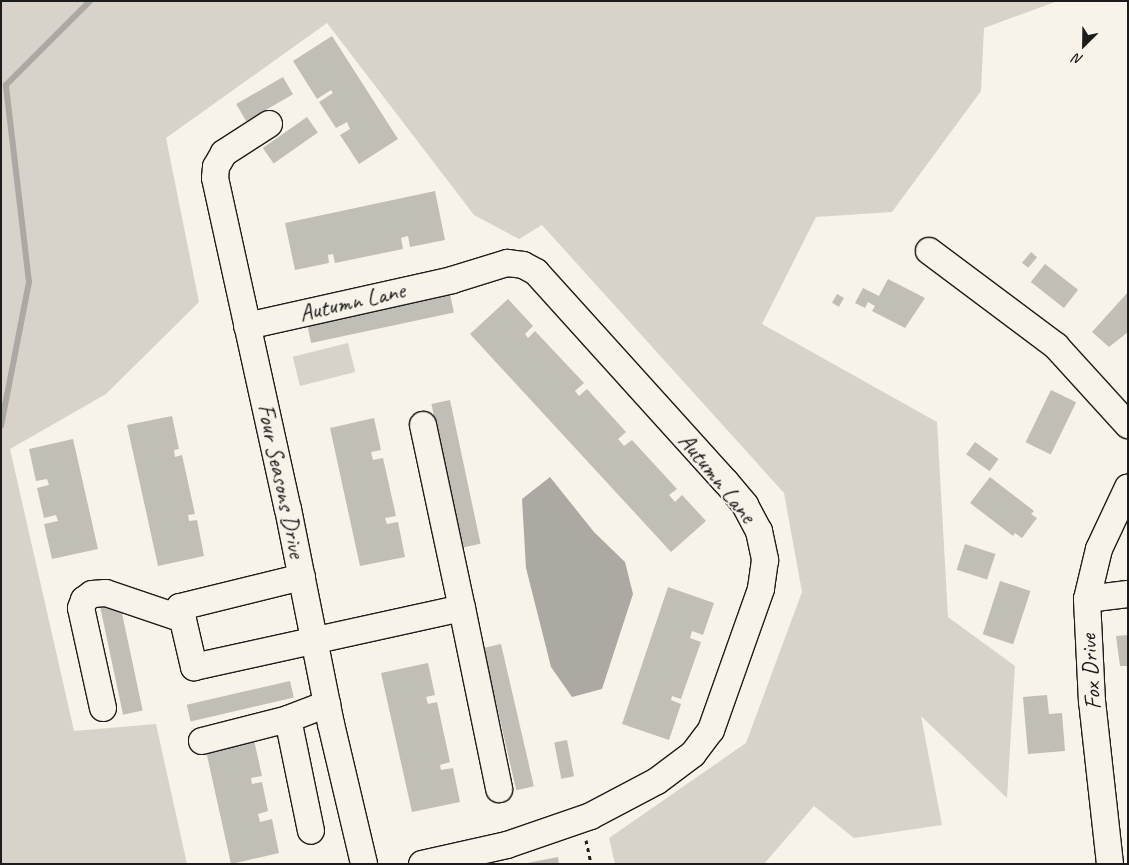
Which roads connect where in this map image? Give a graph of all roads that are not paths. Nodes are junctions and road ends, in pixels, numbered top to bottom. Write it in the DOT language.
graph roads {
  1 [pos="269,124"];
  2 [pos="929,251"];
  3 [pos="247,326"];
  4 [pos="423,425"];
  5 [pos="1128,425"];
  6 [pos="1128,488"];
  7 [pos="302,578"];
  8 [pos="1128,594"];
  9 [pos="1087,598"];
  10 [pos="462,608"];
  11 [pos="183,619"];
  12 [pos="314,638"];
  13 [pos="327,704"];
  14 [pos="103,708"];
  15 [pos="288,719"];
  16 [pos="202,741"];
  17 [pos="499,789"];
  18 [pos="311,831"];
  19 [pos="364,864"];
  20 [pos="422,864"];
  21 [pos="1110,864"];
  1 -- 3 [label="street, Four Seasons Drive"];
  2 -- 5 [label="street"];
  3 -- 7 [label="street, Four Seasons Drive"];
  3 -- 20 [label="street, Autumn Lane"];
  4 -- 10 [label="street"];
  6 -- 9 [label="street, Fox Drive"];
  7 -- 11 [label="street"];
  7 -- 12 [label="street, Four Seasons Drive"];
  8 -- 9 [label="street"];
  9 -- 21 [label="street, Fox Drive"];
  10 -- 12 [label="street"];
  10 -- 17 [label="street"];
  11 -- 12 [label="street"];
  11 -- 14 [label="street"];
  12 -- 13 [label="street, Four Seasons Drive"];
  13 -- 15 [label="street"];
  13 -- 19 [label="street, Four Seasons Drive"];
  15 -- 16 [label="street"];
  15 -- 18 [label="street"];
}
